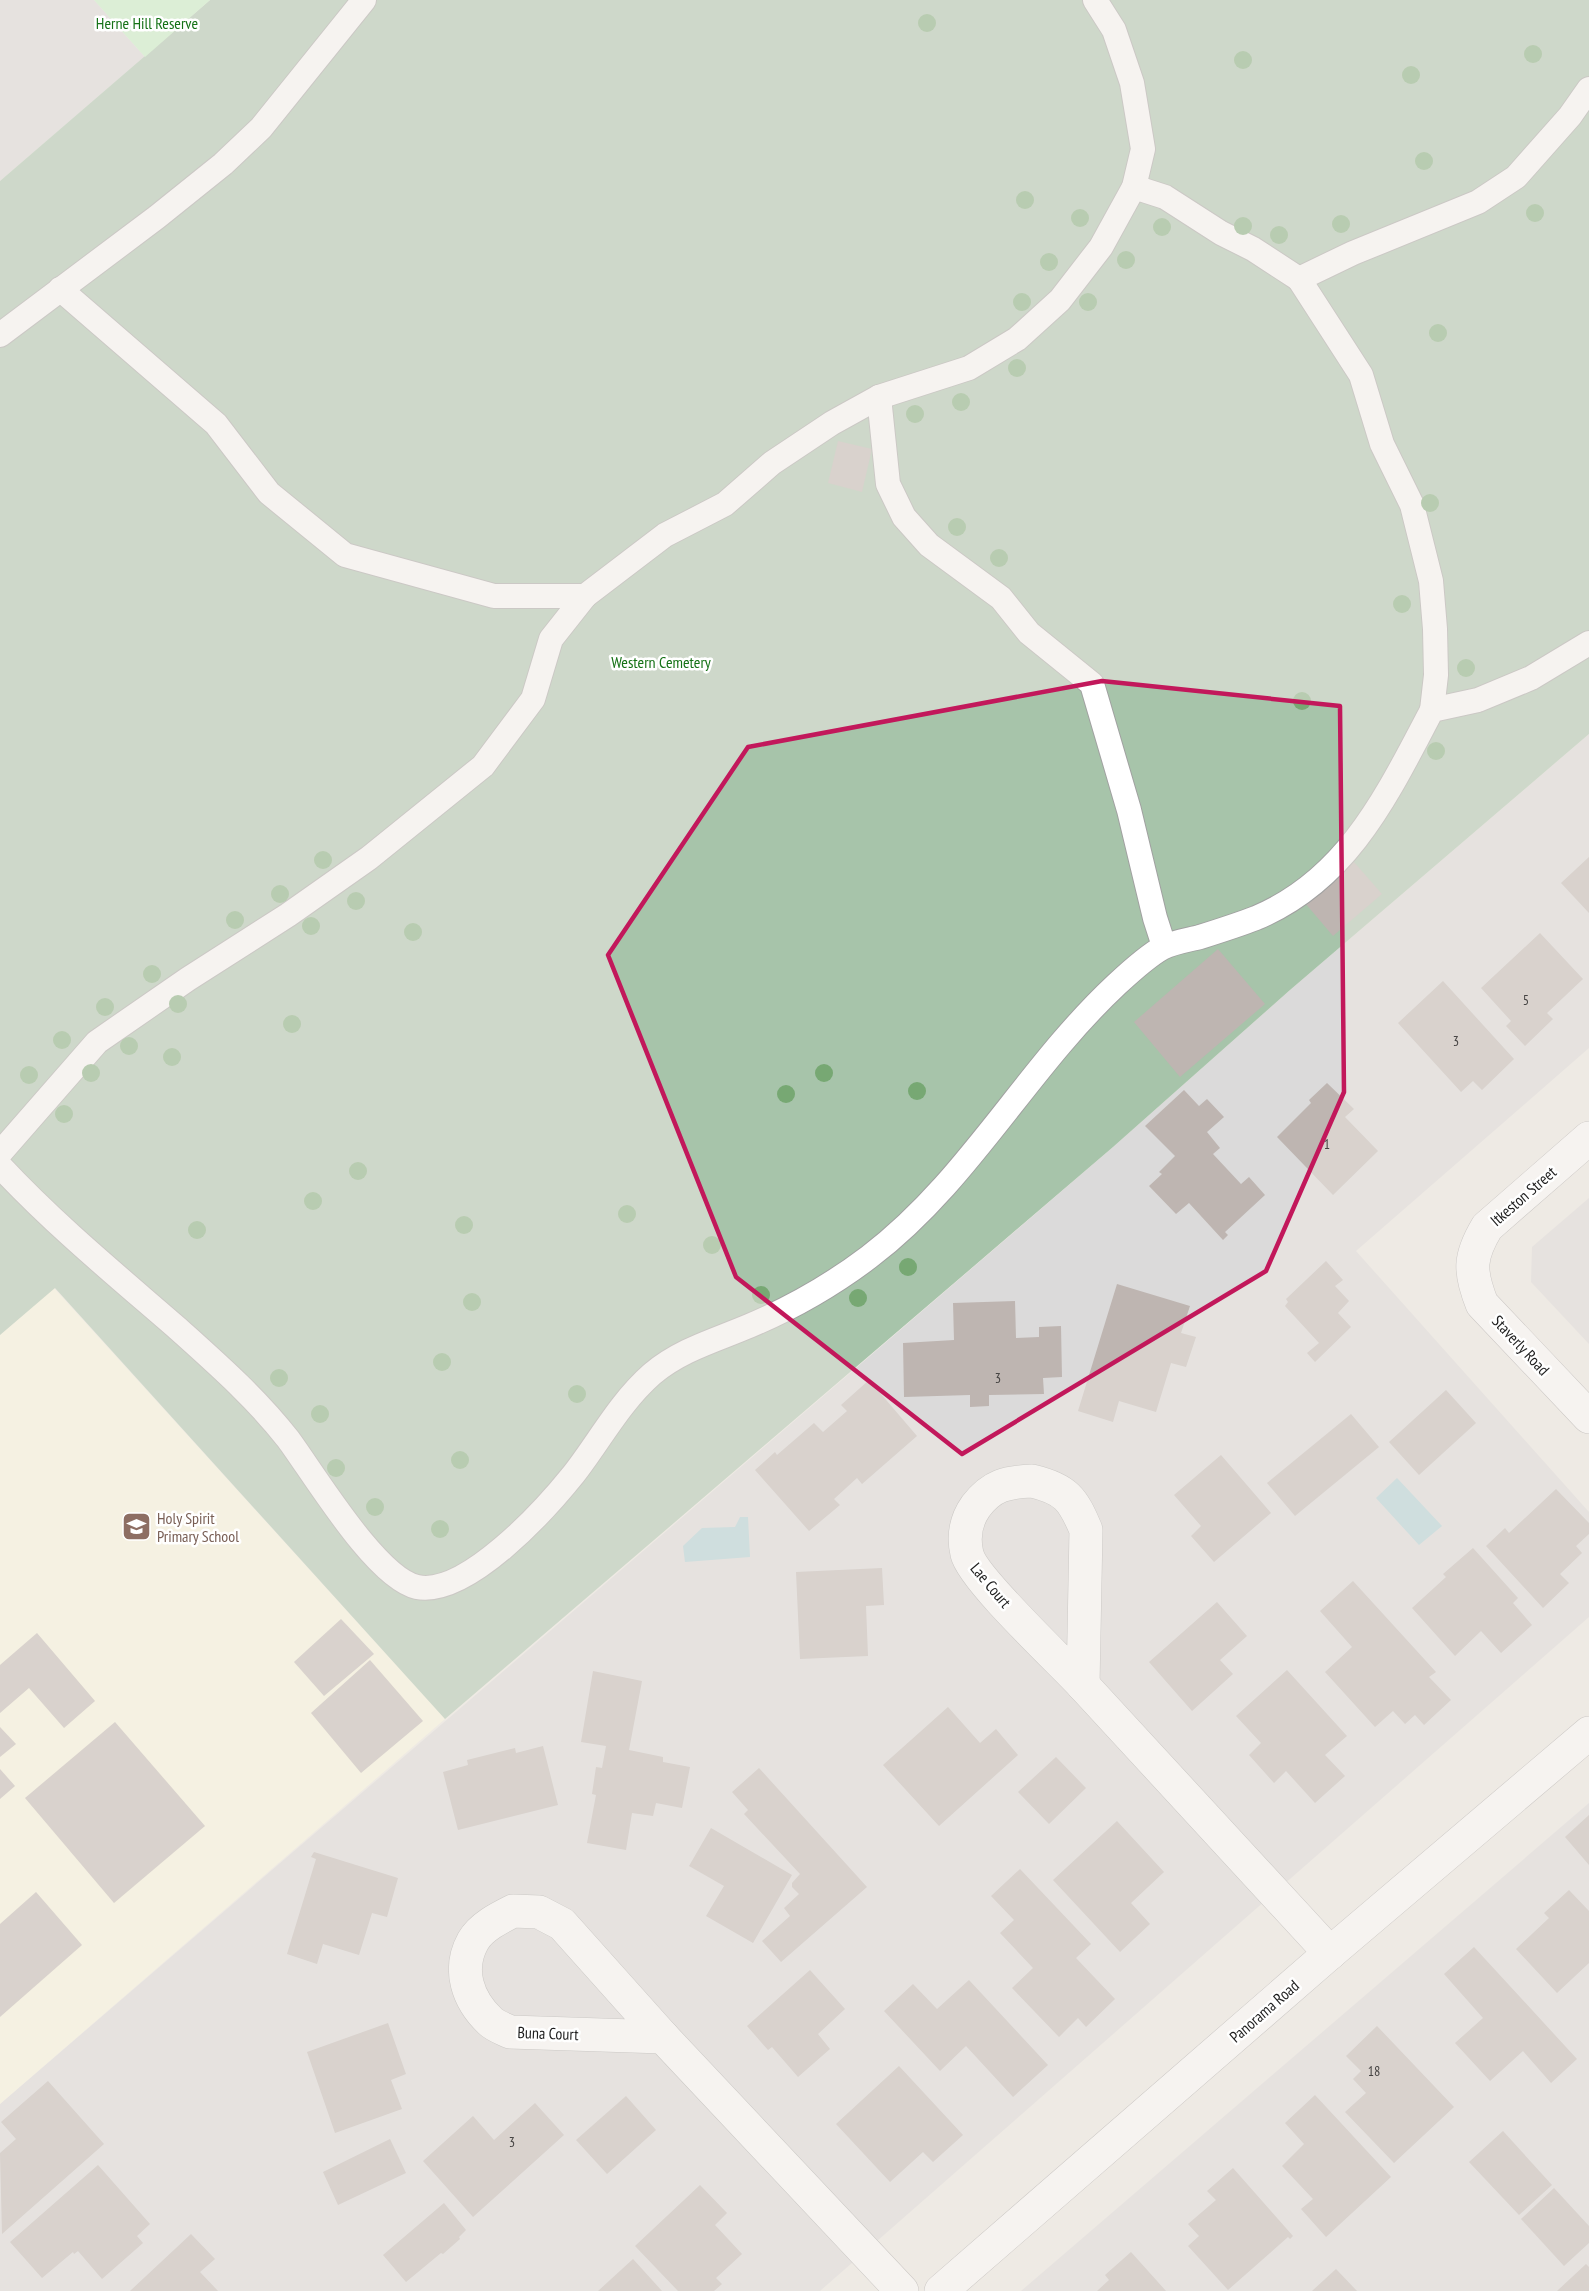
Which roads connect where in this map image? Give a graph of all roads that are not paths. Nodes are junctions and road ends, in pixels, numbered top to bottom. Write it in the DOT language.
graph roads {
  1 [pos="364,0"];
  2 [pos="1095,0"];
  3 [pos="1589,89"];
  4 [pos="1134,187"];
  5 [pos="1299,279"];
  6 [pos="60,289"];
  7 [pos="0,335"];
  8 [pos="879,397"];
  9 [pos="585,596"];
  10 [pos="1589,643"];
  11 [pos="1432,710"];
  12 [pos="1164,946"];
  13 [pos="1589,1138"];
  14 [pos="0,1153"];
  15 [pos="0,1166"];
  16 [pos="1472,1264"];
  17 [pos="1589,1417"];
  18 [pos="1083,1685"];
  19 [pos="1589,1733"];
  20 [pos="1330,1953"];
  21 [pos="663,2037"];
  22 [pos="902,2291"];
  23 [pos="940,2291"];
  1 -- 6 [label="lane"];
  2 -- 4 [label="lane"];
  3 -- 5 [label="lane"];
  4 -- 5 [label="lane"];
  4 -- 8 [label="lane"];
  5 -- 11 [label="lane"];
  6 -- 7 [label="lane"];
  6 -- 9 [label="lane"];
  8 -- 9 [label="lane"];
  8 -- 12 [label="lane"];
  9 -- 14 [label="lane"];
  10 -- 11 [label="lane"];
  11 -- 12 [label="lane"];
  12 -- 15 [label="lane"];
  13 -- 16 [label="street, Itkeston Street"];
  16 -- 17 [label="street, Staverly Road"];
  18 -- 18 [label="street, Lae Court"];
  18 -- 20 [label="street, Lae Court"];
  19 -- 20 [label="street, Panorama Road"];
  20 -- 23 [label="street, Panorama Road"];
  21 -- 21 [label="street, Buna Court"];
  21 -- 22 [label="street, Buna Court"];
}
